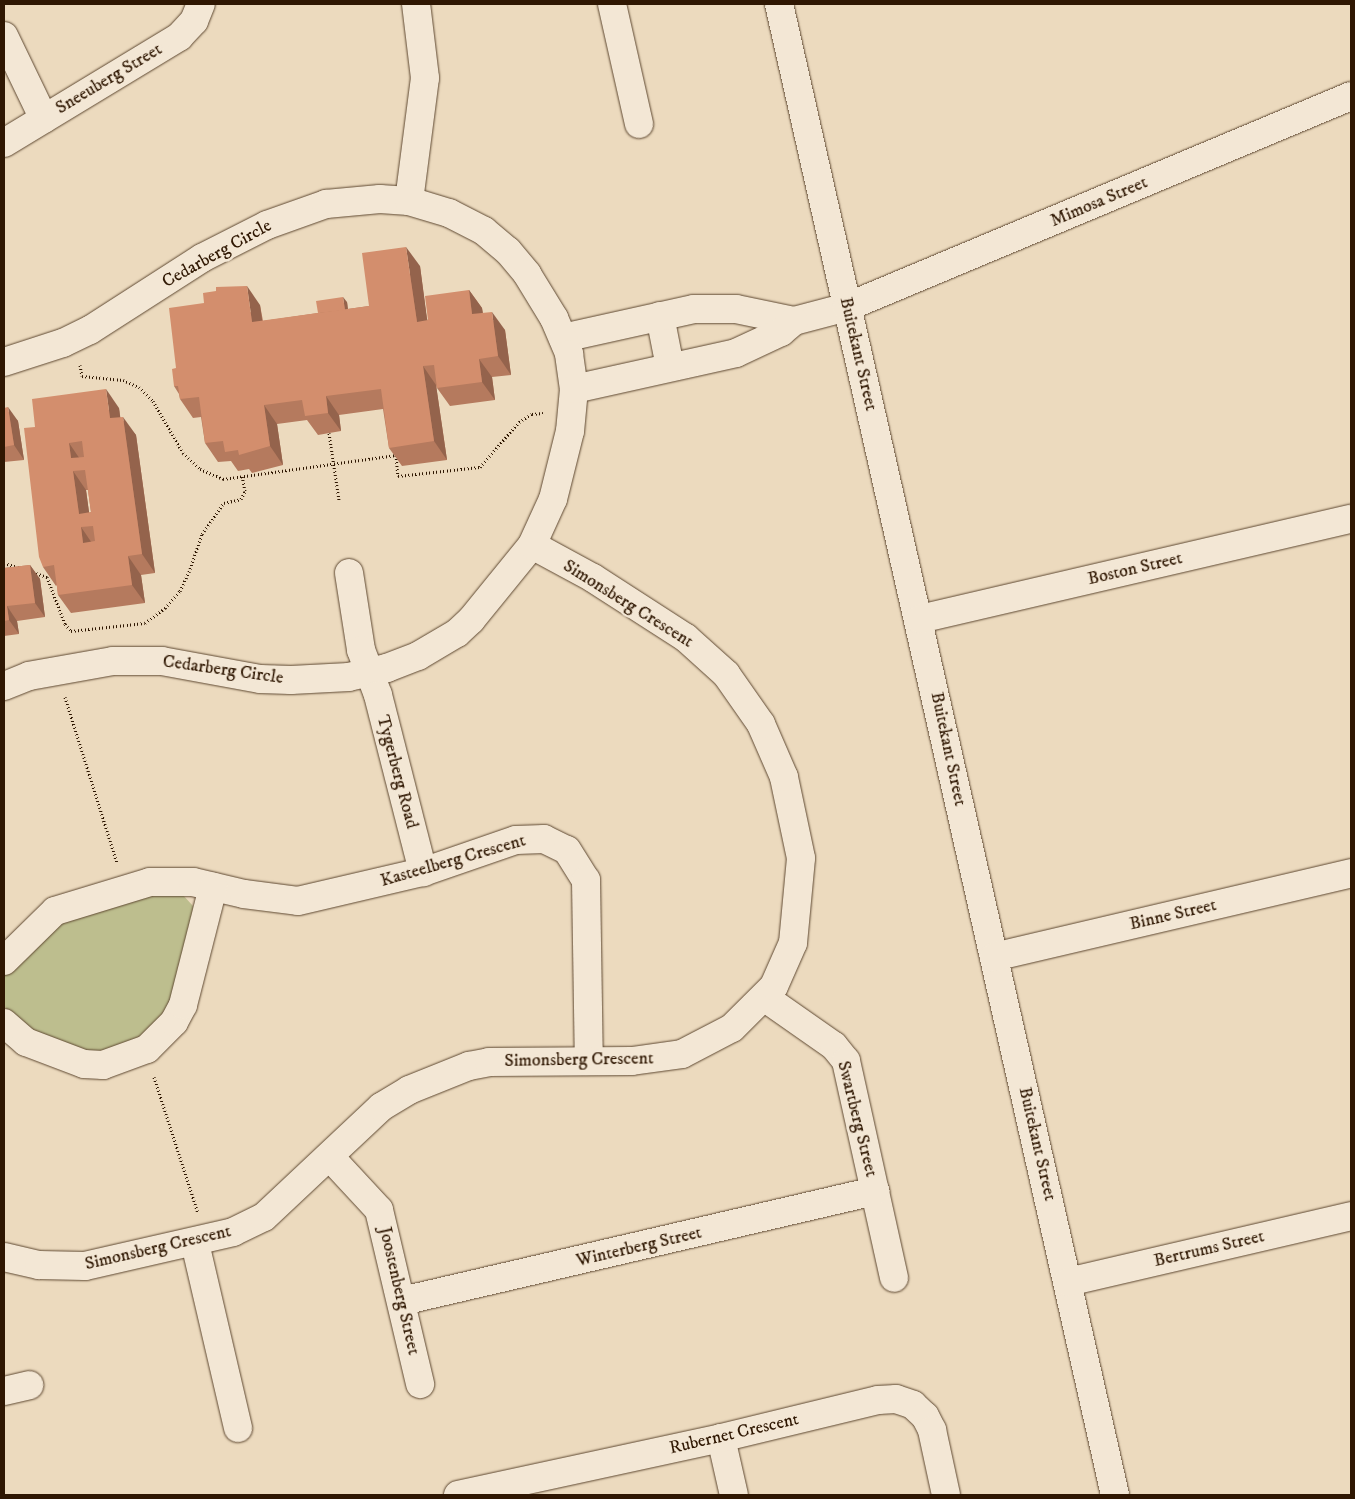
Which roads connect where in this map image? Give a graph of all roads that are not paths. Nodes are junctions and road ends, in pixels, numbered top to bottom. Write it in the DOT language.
graph roads {
  1 [pos="201,4"];
  2 [pos="416,4"];
  3 [pos="612,4"];
  4 [pos="779,4"];
  5 [pos="4,36"];
  6 [pos="1351,96"];
  7 [pos="44,119"];
  8 [pos="640,124"];
  9 [pos="4,143"];
  10 [pos="409,201"];
  11 [pos="848,307"];
  12 [pos="660,316"];
  13 [pos="794,320"];
  14 [pos="563,338"];
  15 [pos="4,362"];
  16 [pos="670,367"];
  17 [pos="573,399"];
  18 [pos="1351,519"];
  19 [pos="532,545"];
  20 [pos="349,573"];
  21 [pos="920,619"];
  22 [pos="370,672"];
  23 [pos="4,686"];
  24 [pos="423,872"];
  25 [pos="1351,873"];
  26 [pos="213,887"];
  27 [pos="994,957"];
  28 [pos="4,961"];
  29 [pos="764,997"];
  30 [pos="4,1023"];
  31 [pos="590,1061"];
  32 [pos="330,1157"];
  33 [pos="875,1191"];
  34 [pos="1351,1216"];
  35 [pos="201,1241"];
  36 [pos="4,1257"];
  37 [pos="894,1278"];
  38 [pos="1068,1282"];
  39 [pos="402,1301"];
  40 [pos="420,1384"];
  41 [pos="238,1428"];
  42 [pos="721,1438"];
  43 [pos="458,1495"];
  44 [pos="734,1495"];
  45 [pos="946,1495"];
  46 [pos="1115,1495"];
  1 -- 7 [label="street, Sneeuberg Street"];
  2 -- 10 [label="street"];
  3 -- 8 [label="street"];
  4 -- 11 [label="street, Buitekant Street"];
  5 -- 7 [label="street"];
  6 -- 11 [label="street, Mimosa Street"];
  7 -- 9 [label="street, Sneeuberg Street"];
  10 -- 14 [label="street, Cedarberg Circle"];
  10 -- 15 [label="street, Cedarberg Circle"];
  11 -- 13 [label="street, Mimosa Street"];
  11 -- 21 [label="street, Buitekant Street"];
  12 -- 13 [label="street"];
  12 -- 14 [label="street"];
  12 -- 16 [label="street"];
  13 -- 16 [label="street"];
  14 -- 17 [label="street, Cedarberg Circle"];
  16 -- 17 [label="street"];
  17 -- 19 [label="street, Cedarberg Circle"];
  18 -- 21 [label="street, Boston Street"];
  19 -- 22 [label="street, Cedarberg Circle"];
  19 -- 29 [label="street, Simonsberg Crescent"];
  20 -- 22 [label="street, Tygerberg Road"];
  21 -- 27 [label="street, Buitekant Street"];
  22 -- 23 [label="street, Cedarberg Circle"];
  22 -- 24 [label="street, Tygerberg Road"];
  24 -- 26 [label="street, Kasteelberg Crescent"];
  24 -- 31 [label="street, Kasteelberg Crescent"];
  25 -- 27 [label="street, Binne Street"];
  26 -- 28 [label="street, Kasteelberg Crescent"];
  26 -- 30 [label="street"];
  27 -- 38 [label="street, Buitekant Street"];
  29 -- 31 [label="street, Simonsberg Crescent"];
  29 -- 33 [label="street, Swartberg Street"];
  31 -- 32 [label="street, Simonsberg Crescent"];
  32 -- 35 [label="street, Simonsberg Crescent"];
  32 -- 39 [label="street, Joostenberg Street"];
  33 -- 37 [label="street, Swartberg Street"];
  33 -- 39 [label="street, Winterberg Street"];
  34 -- 38 [label="street, Bertrums Street"];
  35 -- 36 [label="street, Simonsberg Crescent"];
  35 -- 41 [label="street"];
  38 -- 46 [label="street, Buitekant Street"];
  39 -- 40 [label="street, Joostenberg Street"];
  42 -- 43 [label="street, Rubernet Crescent"];
  42 -- 44 [label="street"];
  42 -- 45 [label="street, Rubernet Crescent"];
}
